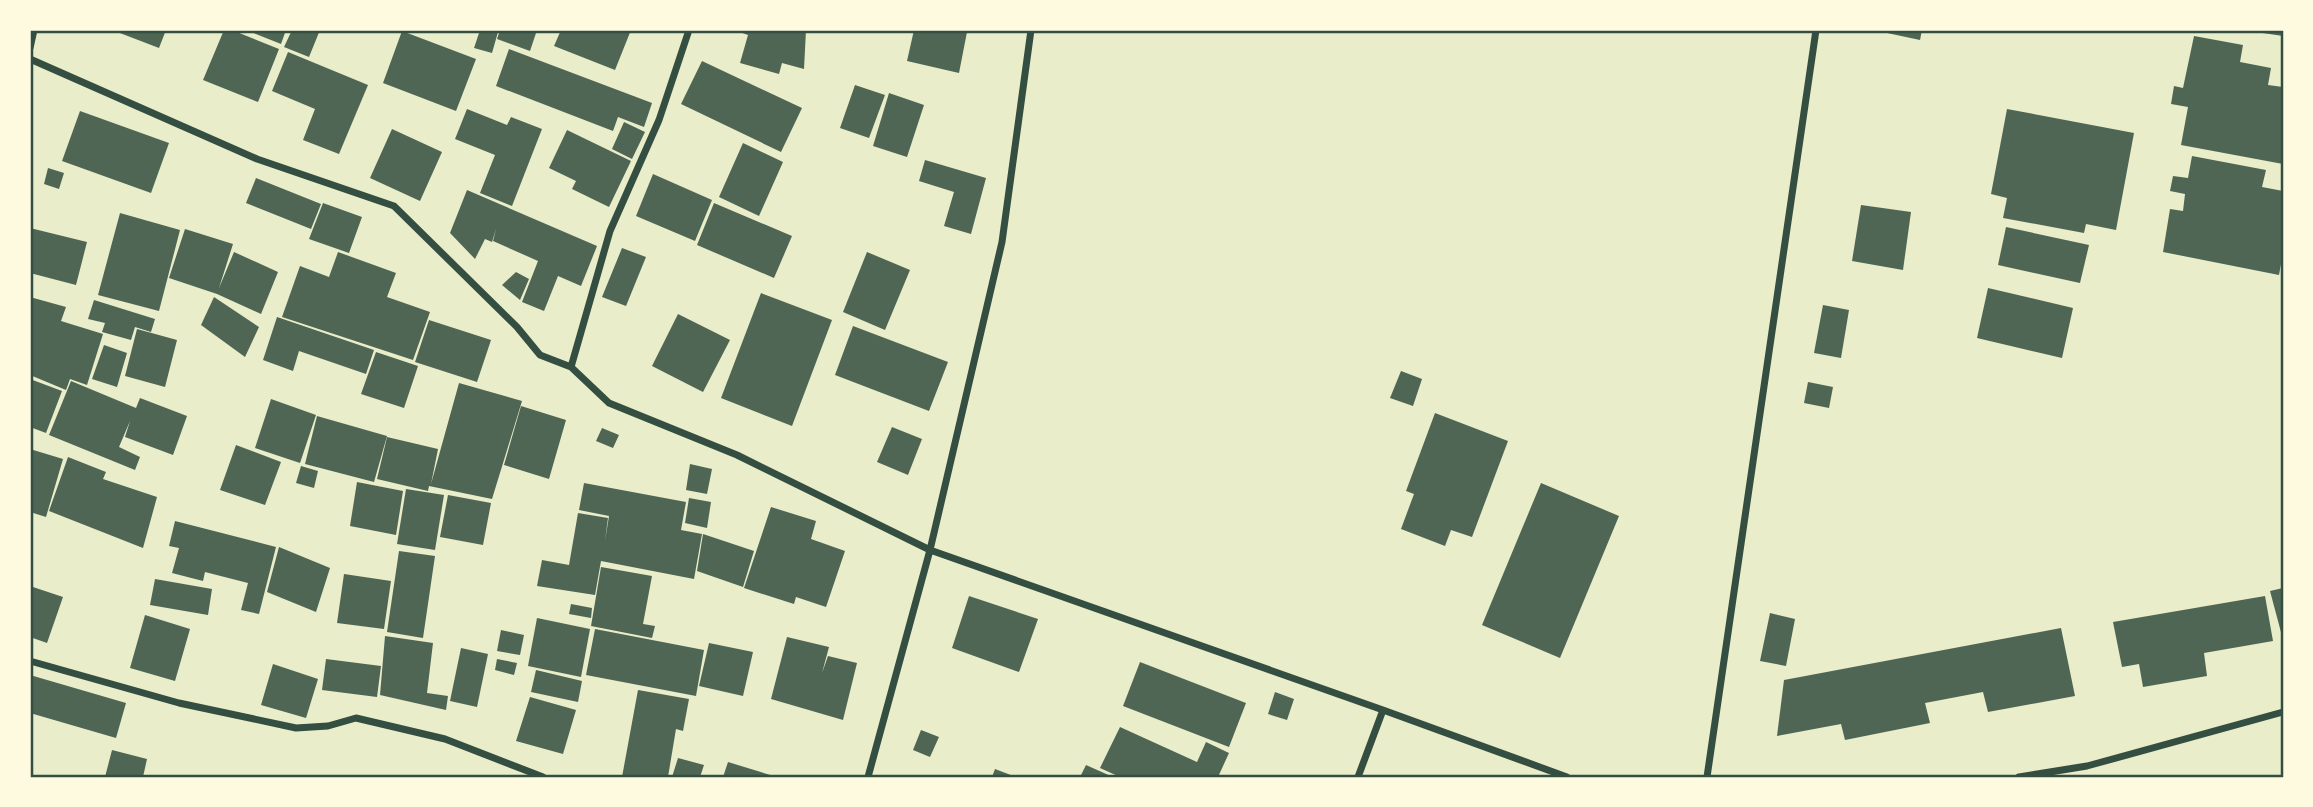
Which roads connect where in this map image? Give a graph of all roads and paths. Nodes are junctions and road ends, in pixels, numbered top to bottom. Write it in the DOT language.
graph roads {
  1 [pos="34,30"];
  2 [pos="689,30"];
  3 [pos="1031,30"];
  4 [pos="1816,30"];
  5 [pos="30,48"];
  6 [pos="30,59"];
  7 [pos="571,367"];
  8 [pos="930,550"];
  9 [pos="30,661"];
  10 [pos="1383,710"];
  11 [pos="2283,712"];
  12 [pos="543,777"];
  13 [pos="868,777"];
  14 [pos="1358,777"];
  15 [pos="1567,777"];
  16 [pos="1707,777"];
  17 [pos="2019,777"];
  1 -- 5 [label="street"];
  2 -- 7 [label="street"];
  3 -- 8 [label="street"];
  4 -- 16 [label="street"];
  6 -- 7 [label="street"];
  7 -- 8 [label="street"];
  8 -- 10 [label="street"];
  8 -- 13 [label="street"];
  9 -- 12 [label="street"];
  10 -- 14 [label="street"];
  10 -- 15 [label="street"];
  11 -- 17 [label="street"];
}
